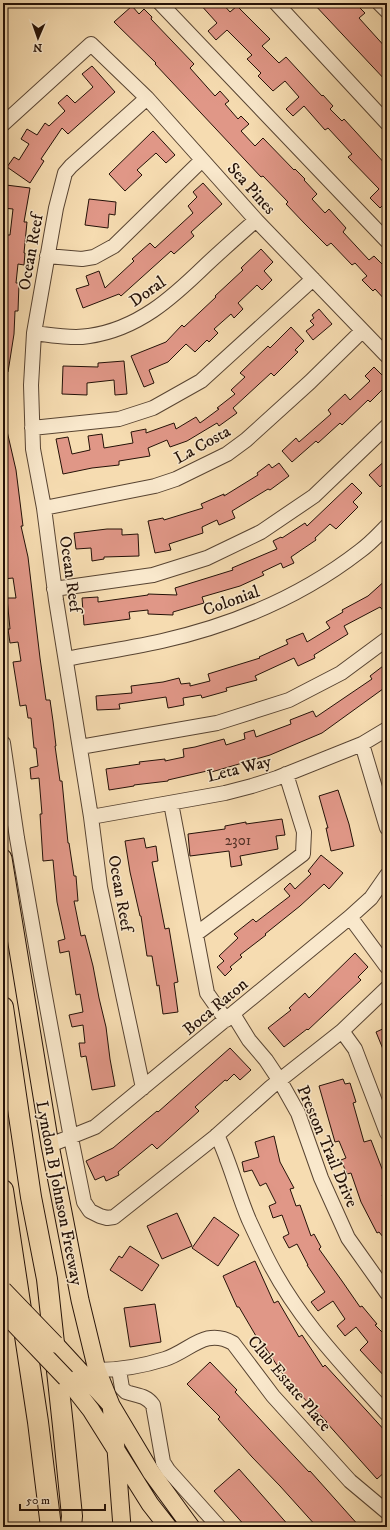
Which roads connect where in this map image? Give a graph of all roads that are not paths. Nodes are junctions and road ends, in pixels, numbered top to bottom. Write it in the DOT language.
graph roads {
  1 [pos="160,3"];
  2 [pos="276,3"];
  3 [pos="379,3"];
  4 [pos="387,11"];
  5 [pos="147,98"];
  6 [pos="387,123"];
  7 [pos="3,124"];
  8 [pos="202,160"];
  9 [pos="256,220"];
  10 [pos="387,241"];
  11 [pos="47,256"];
  12 [pos="313,280"];
  13 [pos="362,331"];
  14 [pos="34,333"];
  15 [pos="387,356"];
  16 [pos="387,426"];
  17 [pos="32,428"];
  18 [pos="44,508"];
  19 [pos="387,526"];
  20 [pos="54,589"];
  21 [pos="387,640"];
  22 [pos="66,659"];
  23 [pos="387,729"];
  24 [pos="3,743"];
  25 [pos="362,744"];
  26 [pos="80,747"];
  27 [pos="286,774"];
  28 [pos="171,803"];
  29 [pos="91,817"];
  30 [pos="387,828"];
  31 [pos="3,858"];
  32 [pos="387,875"];
  33 [pos="350,917"];
  34 [pos="196,934"];
  35 [pos="387,967"];
  36 [pos="387,988"];
  37 [pos="3,1007"];
  38 [pos="229,1017"];
  39 [pos="342,1031"];
  40 [pos="280,1081"];
  41 [pos="143,1088"];
  42 [pos="387,1133"];
  43 [pos="217,1135"];
  44 [pos="71,1138"];
  45 [pos="50,1145"];
  46 [pos="3,1190"];
  47 [pos="3,1290"];
  48 [pos="387,1293"];
  49 [pos="3,1312"];
  50 [pos="90,1340"];
  51 [pos="30,1342"];
  52 [pos="61,1355"];
  53 [pos="97,1370"];
  54 [pos="119,1370"];
  55 [pos="111,1405"];
  56 [pos="387,1414"];
  57 [pos="116,1449"];
  58 [pos="387,1512"];
  59 [pos="51,1527"];
  60 [pos="71,1527"];
  61 [pos="122,1527"];
  62 [pos="168,1527"];
  63 [pos="191,1527"];
  64 [pos="219,1527"];
  1 -- 10 [label="street"];
  2 -- 6 [label="street"];
  3 -- 4 [label="street"];
  5 -- 7 [label="street, Sea Pines"];
  5 -- 8 [label="street, Sea Pines"];
  5 -- 11 [label="street, Ocean Reef"];
  8 -- 9 [label="street, Sea Pines"];
  8 -- 11 [label="street"];
  9 -- 12 [label="street, Sea Pines"];
  9 -- 14 [label="street, Doral"];
  11 -- 14 [label="street, Ocean Reef"];
  12 -- 13 [label="street, Sea Pines"];
  12 -- 17 [label="street"];
  13 -- 15 [label="street, Sea Pines"];
  13 -- 18 [label="street, La Costa"];
  14 -- 17 [label="street, Ocean Reef"];
  16 -- 20 [label="street"];
  17 -- 18 [label="street, Ocean Reef"];
  18 -- 20 [label="street, Ocean Reef"];
  19 -- 22 [label="street, Colonial"];
  20 -- 22 [label="street, Ocean Reef"];
  21 -- 26 [label="street"];
  22 -- 26 [label="street, Ocean Reef"];
  23 -- 25 [label="street, Leta Way"];
  24 -- 44 [label="street"];
  25 -- 27 [label="street, Leta Way"];
  25 -- 30 [label="street"];
  26 -- 29 [label="street, Ocean Reef"];
  27 -- 28 [label="street, Leta Way"];
  27 -- 34 [label="street"];
  28 -- 29 [label="street, Leta Way"];
  28 -- 34 [label="street, Preston Trail Drive"];
  29 -- 41 [label="street, Ocean Reef"];
  31 -- 45 [label="main road, Lyndon B Johnson Freeway"];
  32 -- 33 [label="street, Boca Raton"];
  33 -- 35 [label="street"];
  33 -- 38 [label="street, Boca Raton"];
  34 -- 38 [label="street, Preston Trail Drive"];
  36 -- 39 [label="street"];
  37 -- 60 [label="highway"];
  38 -- 40 [label="street, Preston Trail Drive"];
  38 -- 41 [label="street, Boca Raton"];
  39 -- 40 [label="street"];
  39 -- 42 [label="street"];
  40 -- 43 [label="street"];
  40 -- 48 [label="street, Preston Trail Drive"];
  41 -- 44 [label="street, Boca Raton"];
  43 -- 44 [label="street"];
  43 -- 56 [label="street"];
  44 -- 45 [label="street, Boca Raton"];
  45 -- 50 [label="main road, Lyndon B Johnson Freeway"];
  46 -- 59 [label="highway"];
  47 -- 52 [label="main road, bridge"];
  49 -- 51 [label="main road, bridge"];
  50 -- 52 [label="main road"];
  50 -- 53 [label="main road, Lyndon B Johnson Freeway"];
  51 -- 52 [label="main road, bridge"];
  51 -- 57 [label="main road, bridge"];
  52 -- 55 [label="main road"];
  53 -- 54 [label="street, Club Estate Place"];
  53 -- 55 [label="main road, Lyndon B Johnson Freeway"];
  54 -- 58 [label="street, Club Estate Place"];
  54 -- 64 [label="street"];
  55 -- 57 [label="main road, Lyndon B Johnson Freeway"];
  55 -- 63 [label="main road"];
  57 -- 61 [label="main road, Lyndon B Johnson Freeway"];
  57 -- 62 [label="main road"];
}
